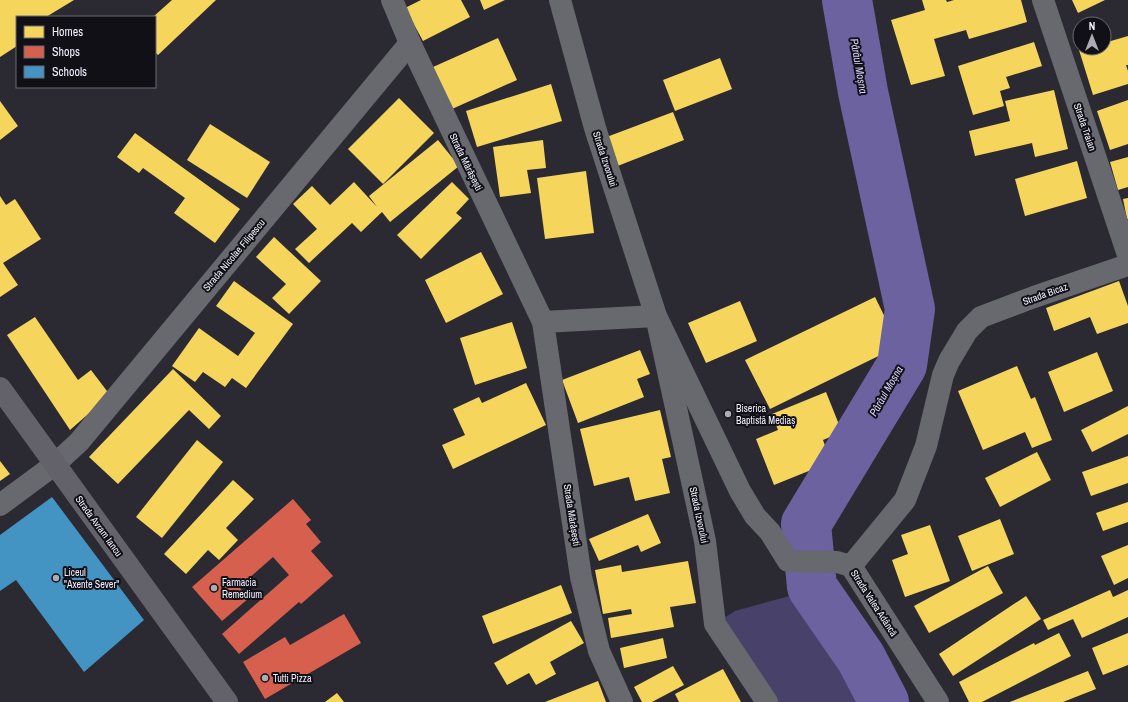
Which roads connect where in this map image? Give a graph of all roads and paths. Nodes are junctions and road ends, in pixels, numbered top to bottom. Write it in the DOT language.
graph roads {
  1 [pos="392,0"];
  2 [pos="560,0"];
  3 [pos="1043,0"];
  4 [pos="410,43"];
  5 [pos="1128,255"];
  6 [pos="1128,265"];
  7 [pos="656,316"];
  8 [pos="543,322"];
  9 [pos="967,330"];
  10 [pos="0,388"];
  11 [pos="54,464"];
  12 [pos="0,505"];
  13 [pos="844,564"];
  14 [pos="227,702"];
  15 [pos="622,702"];
  16 [pos="767,702"];
  17 [pos="938,702"];
  1 -- 4 [label="street, Strada Mărășești"];
  2 -- 7 [label="street, Strada Izvorului"];
  3 -- 5 [label="street, Strada Traian"];
  4 -- 8 [label="street, Strada Mărășești"];
  4 -- 11 [label="street, Strada Nicolae Filipescu"];
  6 -- 9 [label="street, Strada Bicaz"];
  7 -- 8 [label="street"];
  7 -- 13 [label="street, Strada Izvorului"];
  7 -- 16 [label="street, Strada Izvorului"];
  8 -- 15 [label="street, Strada Mărășești"];
  9 -- 13 [label="street, Strada Valea Adâncă"];
  10 -- 11 [label="main road, Strada Avram Iancu"];
  11 -- 12 [label="street, Strada Nicolae Filipescu"];
  11 -- 14 [label="main road, Strada Avram Iancu"];
  13 -- 17 [label="street, Strada Valea Adâncă"];
}
